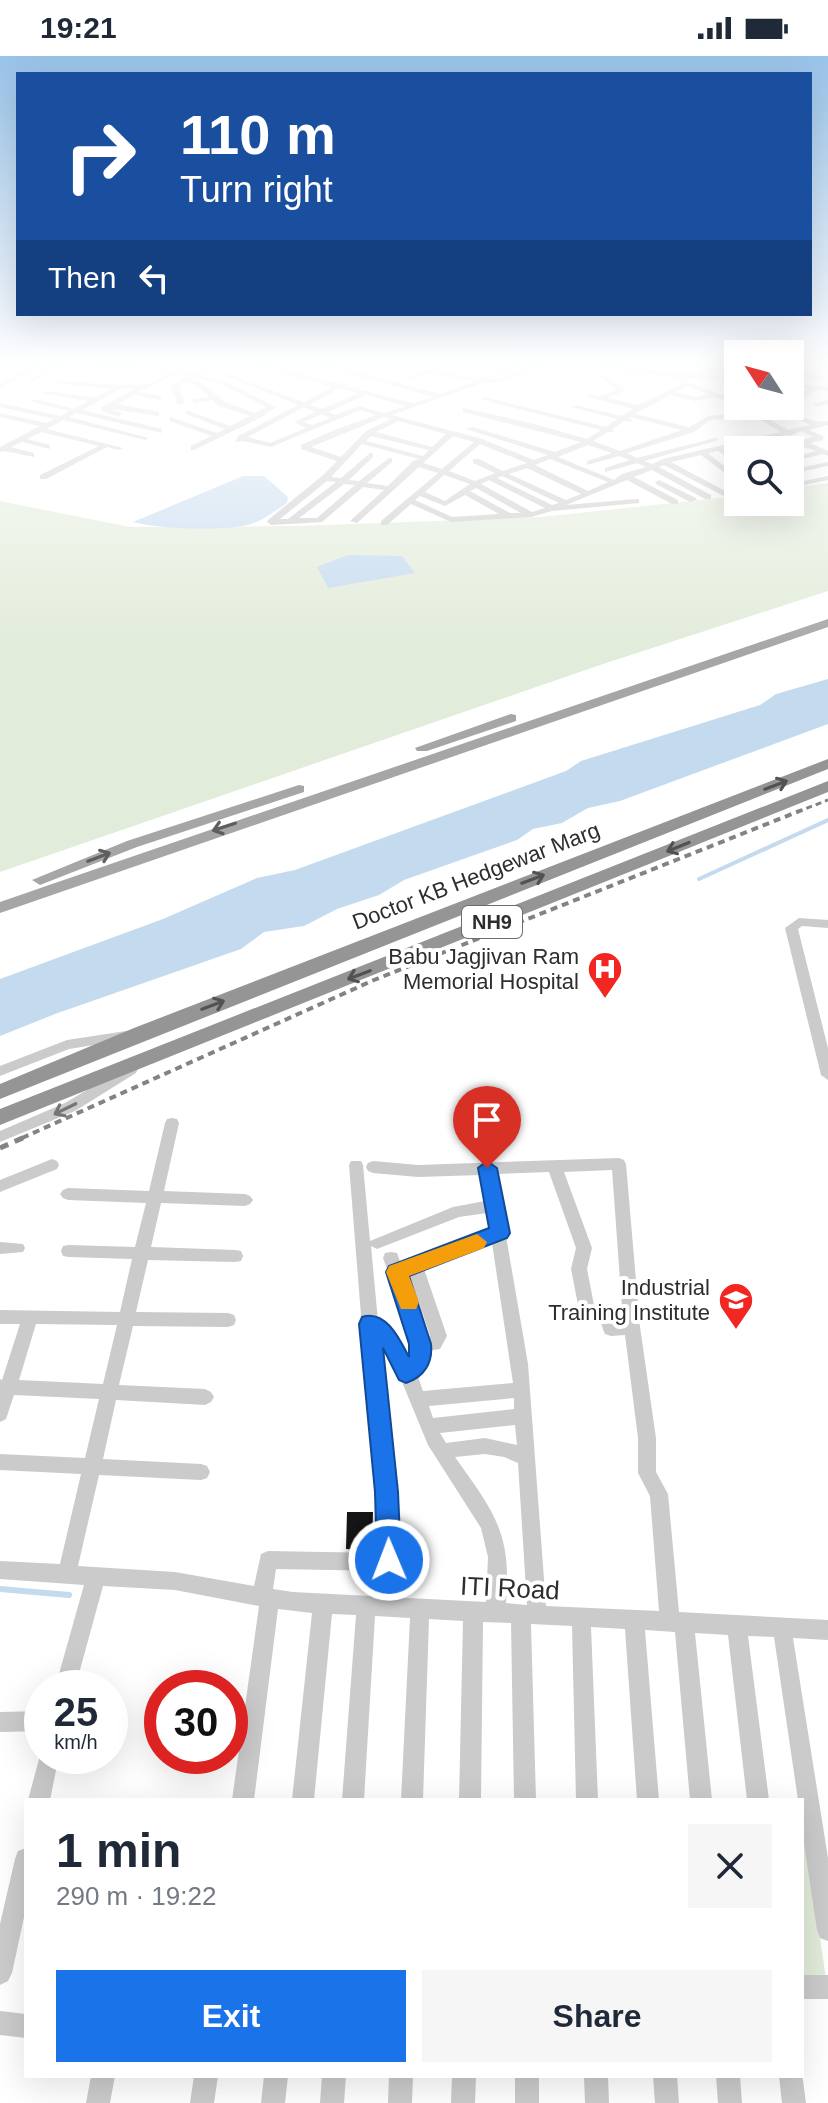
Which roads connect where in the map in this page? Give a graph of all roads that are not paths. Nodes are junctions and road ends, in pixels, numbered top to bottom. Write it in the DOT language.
graph roads {
  1 [pos="342,460"];
  2 [pos="389,460"];
  3 [pos="72,461"];
  4 [pos="364,461"];
  5 [pos="394,461"];
  6 [pos="410,461"];
  7 [pos="420,461"];
  8 [pos="458,461"];
  9 [pos="476,461"];
  10 [pos="523,461"];
  11 [pos="546,461"];
  12 [pos="562,461"];
  13 [pos="598,461"];
  14 [pos="635,461"];
  15 [pos="637,461"];
  16 [pos="670,461"];
  17 [pos="665,462"];
  18 [pos="417,463"];
  19 [pos="590,463"];
  20 [pos="531,464"];
  21 [pos="828,464"];
  22 [pos="650,467"];
  23 [pos="804,469"];
  24 [pos="608,470"];
  25 [pos="724,470"];
  26 [pos="446,472"];
  27 [pos="637,472"];
  28 [pos="502,473"];
  29 [pos="625,476"];
  30 [pos="43,477"];
  31 [pos="489,477"];
  32 [pos="325,478"];
  33 [pos="697,478"];
  34 [pos="828,478"];
  35 [pos="343,481"];
  36 [pos="683,482"];
  37 [pos="608,483"];
  38 [pos="804,483"];
  39 [pos="364,484"];
  40 [pos="476,484"];
  41 [pos="390,489"];
  42 [pos="466,492"];
  43 [pos="421,493"];
  44 [pos="586,493"];
  45 [pos="724,494"];
  46 [pos="708,497"];
  47 [pos="693,500"];
  48 [pos="411,501"];
  49 [pos="636,501"];
  50 [pos="675,502"];
  51 [pos="566,503"];
  52 [pos="445,504"];
  53 [pos="645,506"];
  54 [pos="554,509"];
  55 [pos="531,515"];
  56 [pos="510,517"];
  57 [pos="292,519"];
  58 [pos="471,519"];
  59 [pos="354,521"];
  60 [pos="384,523"];
  61 [pos="828,612"];
  62 [pos="828,623"];
  63 [pos="828,764"];
  64 [pos="828,786"];
  65 [pos="0,896"];
  66 [pos="0,908"];
  67 [pos="828,924"];
  68 [pos="141,1033"];
  69 [pos="155,1054"];
  70 [pos="0,1071"];
  71 [pos="828,1075"];
  72 [pos="0,1092"];
  73 [pos="0,1117"];
  74 [pos="172,1123"];
  75 [pos="0,1137"];
  76 [pos="52,1165"];
  77 [pos="555,1167"];
  78 [pos="487,1168"];
  79 [pos="0,1186"];
  80 [pos="68,1194"];
  81 [pos="156,1197"];
  82 [pos="245,1200"];
  83 [pos="495,1206"];
  84 [pos="500,1233"];
  85 [pos="377,1243"];
  86 [pos="69,1251"];
  87 [pos="143,1252"];
  88 [pos="235,1256"];
  89 [pos="415,1267"];
  90 [pos="587,1310"];
  91 [pos="609,1311"];
  92 [pos="0,1317"];
  93 [pos="129,1317"];
  94 [pos="30,1318"];
  95 [pos="228,1320"];
  96 [pos="369,1324"];
  97 [pos="632,1327"];
  98 [pos="420,1344"];
  99 [pos="406,1373"];
  100 [pos="4,1388"];
  101 [pos="522,1390"];
  102 [pos="111,1392"];
  103 [pos="205,1397"];
  104 [pos="416,1399"];
  105 [pos="0,1414"];
  106 [pos="524,1416"];
  107 [pos="428,1426"];
  108 [pos="442,1452"];
  109 [pos="526,1458"];
  110 [pos="0,1462"];
  111 [pos="93,1466"];
  112 [pos="201,1472"];
  113 [pos="0,1570"];
  114 [pos="67,1574"];
  115 [pos="96,1576"];
  116 [pos="266,1597"];
  117 [pos="323,1604"];
  118 [pos="366,1606"];
  119 [pos="420,1609"];
  120 [pos="473,1612"];
  121 [pos="495,1613"];
  122 [pos="529,1615"];
  123 [pos="581,1617"];
  124 [pos="634,1620"];
  125 [pos="677,1622"];
  126 [pos="737,1626"];
  127 [pos="782,1628"];
  128 [pos="828,1630"];
  129 [pos="70,1670"];
  130 [pos="24,1721"];
  131 [pos="0,1722"];
  132 [pos="45,1774"];
  133 [pos="39,1798"];
  134 [pos="243,1798"];
  135 [pos="303,1798"];
  136 [pos="353,1798"];
  137 [pos="412,1798"];
  138 [pos="470,1798"];
  139 [pos="525,1798"];
  140 [pos="587,1798"];
  141 [pos="648,1798"];
  142 [pos="701,1798"];
  143 [pos="758,1798"];
  144 [pos="803,1798"];
  145 [pos="804,1804"];
  146 [pos="808,1836"];
  147 [pos="24,1868"];
  148 [pos="828,1930"];
  149 [pos="0,1973"];
  150 [pos="804,1987"];
  151 [pos="828,1987"];
  152 [pos="0,2023"];
  153 [pos="24,2026"];
  154 [pos="103,2078"];
  155 [pos="206,2078"];
  156 [pos="276,2078"];
  157 [pos="334,2078"];
  158 [pos="401,2078"];
  159 [pos="464,2078"];
  160 [pos="527,2078"];
  161 [pos="596,2078"];
  162 [pos="665,2078"];
  163 [pos="728,2078"];
  164 [pos="791,2078"];
  165 [pos="98,2103"];
  166 [pos="202,2103"];
  167 [pos="273,2103"];
  168 [pos="332,2103"];
  169 [pos="400,2103"];
  170 [pos="463,2103"];
  171 [pos="527,2103"];
  172 [pos="597,2103"];
  173 [pos="667,2103"];
  174 [pos="730,2103"];
  175 [pos="794,2103"];
  1 -- 32 [label="street"];
  2 -- 39 [label="street"];
  3 -- 30 [label="street"];
  4 -- 35 [label="street"];
  5 -- 18 [label="street"];
  6 -- 18 [label="street"];
  7 -- 18 [label="street"];
  8 -- 26 [label="street"];
  9 -- 28 [label="street"];
  10 -- 20 [label="street"];
  11 -- 20 [label="street"];
  12 -- 37 [label="street"];
  13 -- 19 [label="street"];
  14 -- 24 [label="street"];
  15 -- 22 [label="street"];
  16 -- 17 [label="street"];
  17 -- 22 [label="street"];
  17 -- 33 [label="street"];
  18 -- 26 [label="street"];
  18 -- 41 [label="street"];
  20 -- 28 [label="street"];
  20 -- 44 [label="street"];
  21 -- 23 [label="street"];
  22 -- 27 [label="street"];
  22 -- 36 [label="street"];
  25 -- 33 [label="street"];
  26 -- 40 [label="street"];
  26 -- 43 [label="street"];
  27 -- 29 [label="street"];
  27 -- 47 [label="street"];
  28 -- 31 [label="street"];
  28 -- 51 [label="street"];
  29 -- 37 [label="street"];
  29 -- 50 [label="street"];
  31 -- 40 [label="street"];
  31 -- 54 [label="street"];
  32 -- 35 [label="street"];
  32 -- 57 [label="street"];
  33 -- 36 [label="street"];
  33 -- 45 [label="street"];
  34 -- 38 [label="street"];
  35 -- 39 [label="street"];
  35 -- 57 [label="street"];
  36 -- 46 [label="street"];
  37 -- 44 [label="street"];
  37 -- 49 [label="street"];
  39 -- 41 [label="street"];
  39 -- 57 [label="street"];
  40 -- 42 [label="street"];
  40 -- 55 [label="street"];
  41 -- 59 [label="street"];
  42 -- 52 [label="street"];
  42 -- 56 [label="street"];
  43 -- 48 [label="street"];
  43 -- 52 [label="street"];
  44 -- 51 [label="street"];
  48 -- 58 [label="street"];
  48 -- 60 [label="street"];
  49 -- 53 [label="street"];
  49 -- 54 [label="street"];
  51 -- 54 [label="street"];
  52 -- 58 [label="street"];
  54 -- 55 [label="street"];
  55 -- 56 [label="street"];
  56 -- 58 [label="street"];
  65 -- 61 [label="main road, one-way"];
  62 -- 66 [label="main road, one-way"];
  68 -- 63 [label="highway, Doctor KB Hedgewar Marg, one-way"];
  64 -- 69 [label="highway, NH9, one-way"];
  67 -- 71 [label="street"];
  68 -- 70 [label="street"];
  68 -- 72 [label="highway, Doctor KB Hedgewar Marg"];
  69 -- 73 [label="highway, NH9"];
  69 -- 75 [label="street, one-way"];
  74 -- 81 [label="street"];
  76 -- 79 [label="street"];
  77 -- 78 [label="street"];
  77 -- 90 [label="street"];
  77 -- 97 [label="street"];
  78 -- 83 [label="street"];
  78 -- 96 [label="street"];
  80 -- 81 [label="street"];
  81 -- 82 [label="street"];
  81 -- 87 [label="street"];
  83 -- 84 [label="street"];
  83 -- 85 [label="street"];
  84 -- 89 [label="street"];
  84 -- 101 [label="street"];
  86 -- 87 [label="street"];
  87 -- 88 [label="street"];
  87 -- 93 [label="street"];
  89 -- 98 [label="street"];
  89 -- 98 [label="street"];
  91 -- 97 [label="street"];
  92 -- 94 [label="street"];
  93 -- 94 [label="street"];
  93 -- 95 [label="street"];
  93 -- 102 [label="street"];
  94 -- 100 [label="street"];
  96 -- 99 [label="street"];
  96 -- 116 [label="street"];
  97 -- 125 [label="street"];
  98 -- 99 [label="street"];
  99 -- 104 [label="street"];
  100 -- 102 [label="street"];
  100 -- 105 [label="street"];
  101 -- 104 [label="street"];
  101 -- 106 [label="street"];
  102 -- 103 [label="street"];
  102 -- 111 [label="street"];
  104 -- 107 [label="street"];
  106 -- 107 [label="street"];
  106 -- 109 [label="street"];
  107 -- 108 [label="street"];
  108 -- 109 [label="street"];
  108 -- 121 [label="street"];
  109 -- 122 [label="street"];
  110 -- 111 [label="street"];
  111 -- 112 [label="street"];
  111 -- 114 [label="street"];
  113 -- 114 [label="street, ITI Road"];
  114 -- 115 [label="street, ITI Road"];
  115 -- 116 [label="street, ITI Road"];
  115 -- 129 [label="street"];
  116 -- 117 [label="street, ITI Road"];
  116 -- 134 [label="street"];
  117 -- 118 [label="street, ITI Road"];
  117 -- 135 [label="street"];
  118 -- 119 [label="street, ITI Road"];
  118 -- 136 [label="street"];
  119 -- 120 [label="street, ITI Road"];
  119 -- 137 [label="street"];
  120 -- 121 [label="street, ITI Road"];
  120 -- 138 [label="street"];
  121 -- 122 [label="street, ITI Road"];
  122 -- 123 [label="street, ITI Road"];
  122 -- 139 [label="street"];
  123 -- 124 [label="street, ITI Road"];
  123 -- 140 [label="street"];
  124 -- 125 [label="street, ITI Road"];
  124 -- 141 [label="street"];
  125 -- 126 [label="street, ITI Road"];
  125 -- 142 [label="street"];
  126 -- 127 [label="street, ITI Road"];
  126 -- 143 [label="street"];
  127 -- 128 [label="street, ITI Road"];
  127 -- 144 [label="street"];
  130 -- 131 [label="street"];
  132 -- 133 [label="street"];
  145 -- 146 [label="street"];
  146 -- 148 [label="street"];
  147 -- 149 [label="street"];
  150 -- 151 [label="street"];
  152 -- 153 [label="street"];
  154 -- 165 [label="street"];
  155 -- 166 [label="street"];
  156 -- 167 [label="street"];
  157 -- 168 [label="street"];
  158 -- 169 [label="street"];
  159 -- 170 [label="street"];
  160 -- 171 [label="street"];
  161 -- 172 [label="street"];
  162 -- 173 [label="street"];
  163 -- 174 [label="street"];
  164 -- 175 [label="street"];
}
